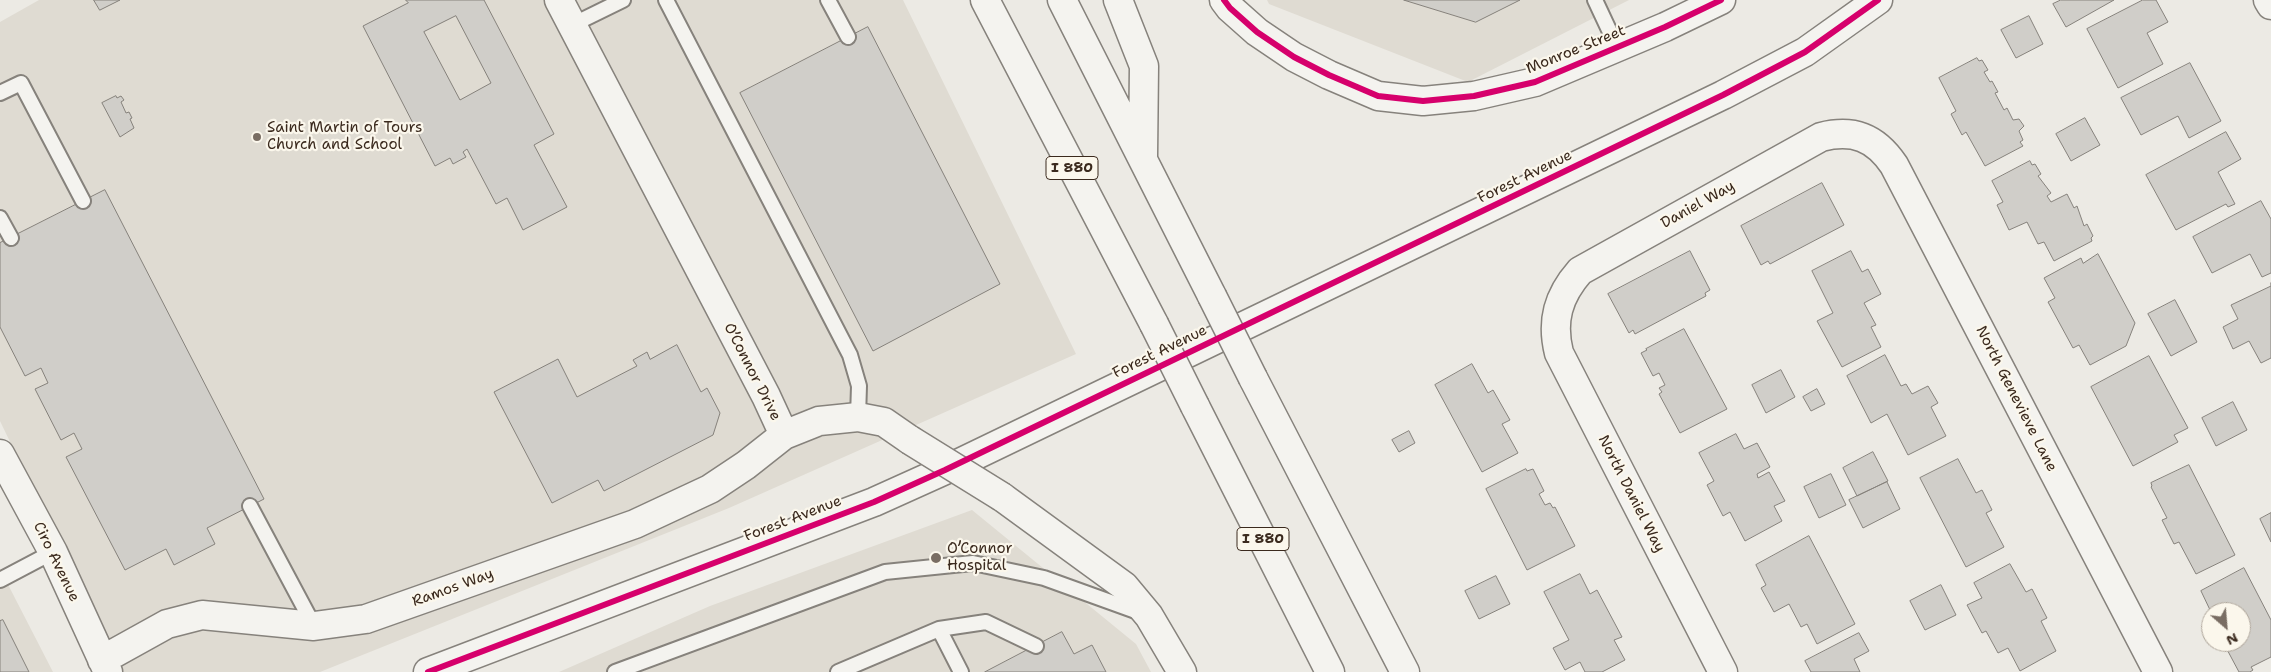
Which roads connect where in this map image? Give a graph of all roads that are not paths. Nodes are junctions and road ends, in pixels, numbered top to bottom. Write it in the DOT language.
graph roads {
  1 [pos="559,0"];
  2 [pos="623,0"];
  3 [pos="666,0"];
  4 [pos="828,0"];
  5 [pos="985,0"];
  6 [pos="1062,0"];
  7 [pos="1118,0"];
  8 [pos="1224,0"];
  9 [pos="1595,0"];
  10 [pos="1721,0"];
  11 [pos="1878,0"];
  12 [pos="2268,0"];
  13 [pos="2271,5"];
  14 [pos="572,25"];
  15 [pos="848,37"];
  16 [pos="1618,47"];
  17 [pos="0,93"];
  18 [pos="1862,137"];
  19 [pos="1143,160"];
  20 [pos="83,201"];
  21 [pos="0,218"];
  22 [pos="11,238"];
  23 [pos="1556,312"];
  24 [pos="858,417"];
  25 [pos="784,435"];
  26 [pos="0,454"];
  27 [pos="250,506"];
  28 [pos="53,552"];
  29 [pos="0,580"];
  30 [pos="1149,616"];
  31 [pos="314,626"];
  32 [pos="938,629"];
  33 [pos="1036,646"];
  34 [pos="105,666"];
  35 [pos="428,672"];
  36 [pos="615,672"];
  37 [pos="838,672"];
  38 [pos="960,672"];
  39 [pos="1182,672"];
  40 [pos="1330,672"];
  41 [pos="1405,672"];
  42 [pos="1723,672"];
  43 [pos="2158,672"];
  1 -- 14 [label="main road, O’Connor Drive"];
  2 -- 14 [label="lane"];
  3 -- 24 [label="lane"];
  4 -- 15 [label="lane"];
  5 -- 40 [label="main road, I 880, bridge"];
  6 -- 19 [label="main road"];
  7 -- 19 [label="main road"];
  8 -- 16 [label="main road, Monroe Street"];
  9 -- 16 [label="lane"];
  10 -- 16 [label="main road, Monroe Street"];
  11 -- 35 [label="main road, Forest Avenue"];
  12 -- 13 [label="main road"];
  14 -- 25 [label="main road, O’Connor Drive"];
  17 -- 20 [label="lane"];
  18 -- 23 [label="main road, Daniel Way"];
  18 -- 43 [label="main road, North Genevieve Lane"];
  19 -- 41 [label="main road, bridge"];
  21 -- 22 [label="lane"];
  23 -- 42 [label="main road, North Daniel Way"];
  24 -- 25 [label="main road, O’Connor Drive"];
  24 -- 30 [label="main road, O’Connor Drive, bridge"];
  25 -- 31 [label="main road, Ramos Way"];
  26 -- 28 [label="main road, Ciro Avenue"];
  27 -- 31 [label="lane"];
  28 -- 29 [label="lane"];
  28 -- 34 [label="main road, Ciro Avenue"];
  30 -- 36 [label="lane"];
  30 -- 39 [label="main road, O’Connor Drive"];
  31 -- 34 [label="main road, Ramos Way"];
  32 -- 33 [label="lane"];
  32 -- 37 [label="lane"];
  32 -- 38 [label="lane"];
}
